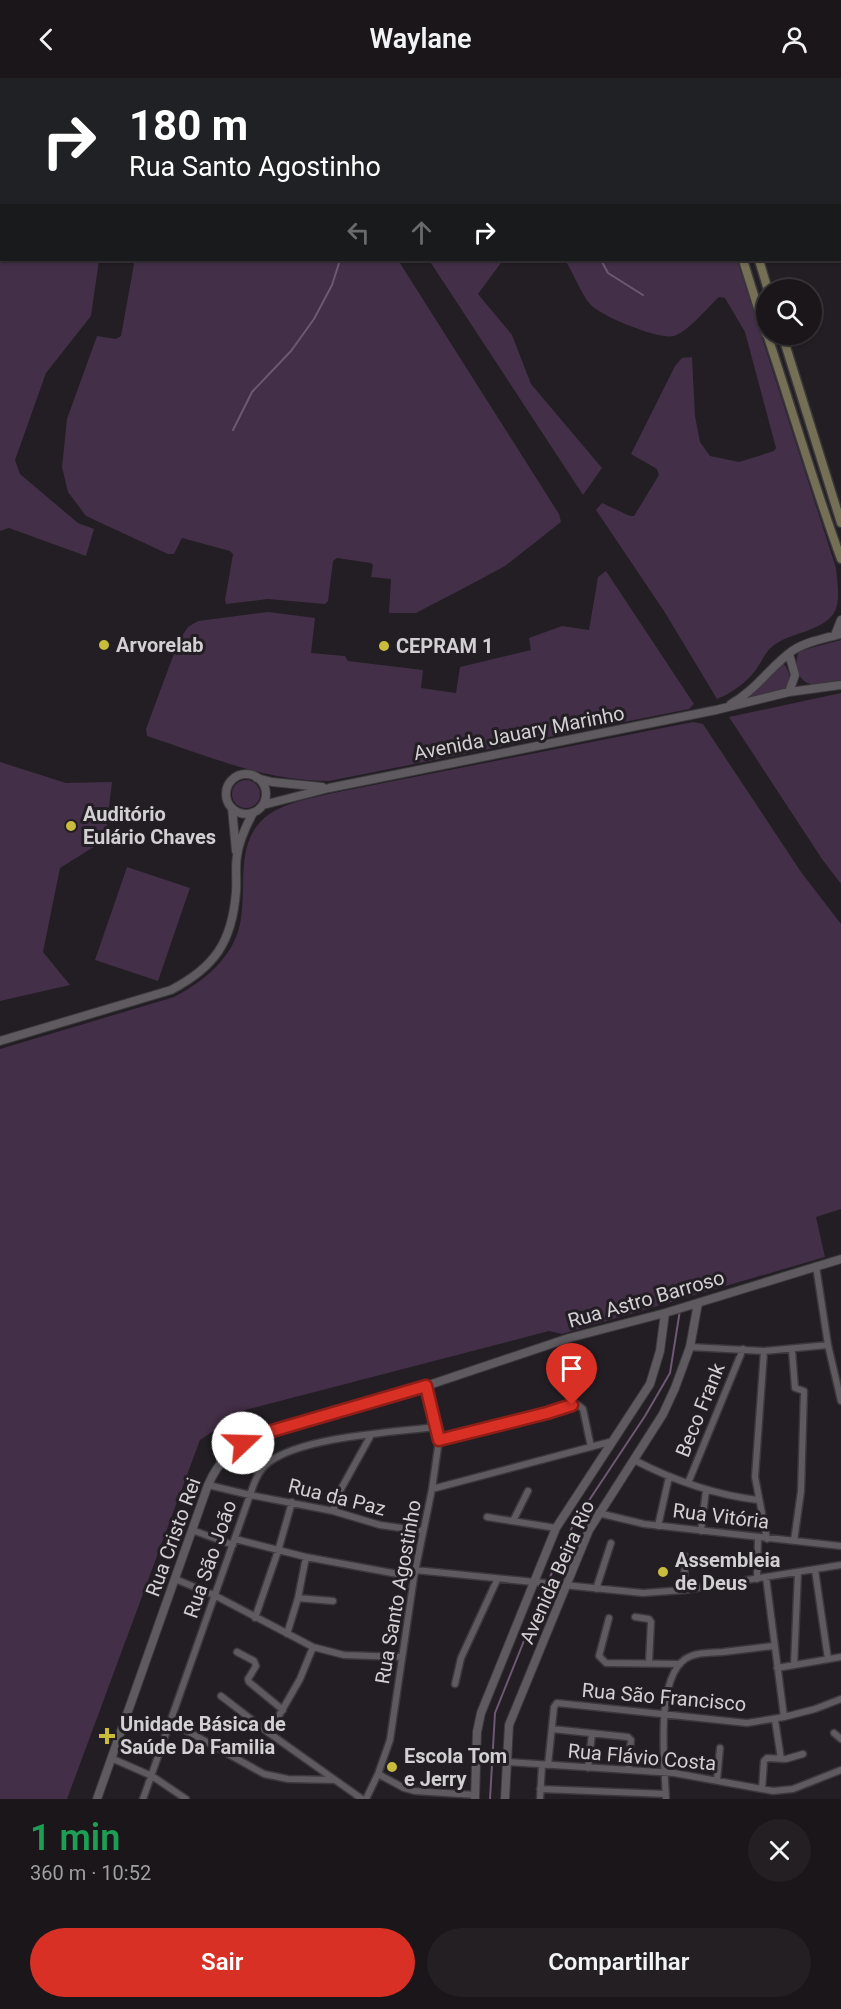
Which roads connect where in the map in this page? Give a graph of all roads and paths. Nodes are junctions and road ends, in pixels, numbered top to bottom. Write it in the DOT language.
graph roads {
  1 [pos="743,261"];
  2 [pos="759,261"];
  3 [pos="765,279"];
  4 [pos="756,300"];
  5 [pos="771,345"];
  6 [pos="785,345"];
  7 [pos="841,523"];
  8 [pos="841,560"];
  9 [pos="841,620"];
  10 [pos="838,635"];
  11 [pos="789,654"];
  12 [pos="795,675"];
  13 [pos="841,685"];
  14 [pos="808,690"];
  15 [pos="789,692"];
  16 [pos="716,711"];
  17 [pos="257,778"];
  18 [pos="329,788"];
  19 [pos="263,805"];
  20 [pos="232,808"];
  21 [pos="253,813"];
  22 [pos="237,854"];
  23 [pos="0,1041"];
  24 [pos="841,1259"];
  25 [pos="816,1266"];
  26 [pos="698,1303"];
  27 [pos="665,1313"];
  28 [pos="828,1345"];
  29 [pos="690,1347"];
  30 [pos="743,1349"];
  31 [pos="792,1350"];
  32 [pos="764,1351"];
  33 [pos="426,1386"];
  34 [pos="841,1401"];
  35 [pos="436,1427"];
  36 [pos="371,1435"];
  37 [pos="439,1440"];
  38 [pos="613,1441"];
  39 [pos="591,1447"];
  40 [pos="634,1460"];
  41 [pos="669,1477"];
  42 [pos="688,1484"];
  43 [pos="208,1485"];
  44 [pos="432,1489"];
  45 [pos="706,1490"];
  46 [pos="528,1491"];
  47 [pos="250,1495"];
  48 [pos="758,1500"];
  49 [pos="292,1502"];
  50 [pos="333,1511"];
  51 [pos="598,1513"];
  52 [pos="487,1518"];
  53 [pos="513,1521"];
  54 [pos="658,1526"];
  55 [pos="556,1528"];
  56 [pos="192,1530"];
  57 [pos="423,1531"];
  58 [pos="701,1531"];
  59 [pos="758,1538"];
  60 [pos="767,1539"];
  61 [pos="794,1541"];
  62 [pos="234,1542"];
  63 [pos="611,1543"];
  64 [pos="841,1546"];
  65 [pos="278,1551"];
  66 [pos="685,1556"];
  67 [pos="306,1557"];
  68 [pos="841,1565"];
  69 [pos="815,1570"];
  70 [pos="798,1572"];
  71 [pos="414,1574"];
  72 [pos="766,1577"];
  73 [pos="175,1579"];
  74 [pos="757,1579"];
  75 [pos="496,1580"];
  76 [pos="534,1583"];
  77 [pos="565,1585"];
  78 [pos="596,1589"];
  79 [pos="684,1590"];
  80 [pos="214,1595"];
  81 [pos="298,1598"];
  82 [pos="333,1601"];
  83 [pos="635,1617"];
  84 [pos="255,1618"];
  85 [pos="609,1618"];
  86 [pos="287,1634"];
  87 [pos="773,1646"];
  88 [pos="313,1647"];
  89 [pos="237,1652"];
  90 [pos="402,1657"];
  91 [pos="841,1657"];
  92 [pos="828,1659"];
  93 [pos="649,1662"];
  94 [pos="680,1664"];
  95 [pos="794,1665"];
  96 [pos="777,1668"];
  97 [pos="455,1684"];
  98 [pos="221,1696"];
  99 [pos="841,1699"];
  100 [pos="283,1710"];
  101 [pos="665,1715"];
  102 [pos="784,1717"];
  103 [pos="775,1720"];
  104 [pos="171,1722"];
  105 [pos="552,1729"];
  106 [pos="269,1733"];
  107 [pos="834,1733"];
  108 [pos="592,1734"];
  109 [pos="841,1739"];
  110 [pos="720,1748"];
  111 [pos="803,1754"];
  112 [pos="111,1758"];
  113 [pos="781,1759"];
  114 [pos="507,1762"];
  115 [pos="545,1765"];
  116 [pos="588,1768"];
  117 [pos="628,1770"];
  118 [pos="841,1770"];
  119 [pos="665,1772"];
  120 [pos="378,1774"];
  121 [pos="152,1776"];
  122 [pos="334,1780"];
  123 [pos="717,1780"];
  124 [pos="540,1789"];
  125 [pos="762,1789"];
  126 [pos="441,1796"];
  127 [pos="475,1797"];
  128 [pos="666,1797"];
  129 [pos="97,1799"];
  130 [pos="143,1799"];
  131 [pos="186,1799"];
  132 [pos="364,1799"];
  133 [pos="505,1799"];
  134 [pos="540,1799"];
  1 -- 4 [label="main road"];
  2 -- 3 [label="main road"];
  5 -- 8 [label="main road"];
  6 -- 7 [label="main road"];
  9 -- 10 [label="street"];
  10 -- 11 [label="street, Avenida Jauary Marinho"];
  11 -- 12 [label="street"];
  11 -- 16 [label="street, Avenida Jauary Marinho"];
  12 -- 14 [label="street"];
  12 -- 15 [label="street"];
  13 -- 14 [label="street, Avenida Jauary Marinho"];
  14 -- 15 [label="street, Avenida Jauary Marinho"];
  15 -- 16 [label="street, Avenida Jauary Marinho"];
  16 -- 18 [label="street, Avenida Jauary Marinho"];
  17 -- 18 [label="street, Avenida Jauary Marinho"];
  17 -- 19 [label="street"];
  17 -- 20 [label="street"];
  18 -- 19 [label="street, Avenida Jauary Marinho"];
  19 -- 21 [label="street"];
  20 -- 21 [label="street"];
  20 -- 22 [label="street"];
  21 -- 22 [label="street"];
  22 -- 23 [label="street"];
  24 -- 25 [label="street, Rua Astro Barroso"];
  25 -- 26 [label="street, Rua Astro Barroso"];
  25 -- 28 [label="street"];
  26 -- 27 [label="street, Rua Astro Barroso"];
  26 -- 29 [label="street, Avenida Beira Rio"];
  27 -- 33 [label="street, Rua Astro Barroso"];
  27 -- 38 [label="street, Avenida Beira Rio"];
  28 -- 31 [label="street"];
  28 -- 34 [label="street"];
  29 -- 30 [label="street"];
  29 -- 40 [label="street, Avenida Beira Rio"];
  30 -- 32 [label="street"];
  30 -- 42 [label="street, Beco Frank"];
  31 -- 32 [label="street"];
  31 -- 61 [label="street"];
  32 -- 48 [label="street"];
  33 -- 35 [label="street, Rua Santo Agostinho"];
  33 -- 43 [label="street, Rua Cristo Rei"];
  35 -- 36 [label="street, Rua São João"];
  35 -- 37 [label="street, Rua Santo Agostinho"];
  36 -- 47 [label="street, Rua São João"];
  36 -- 50 [label="street"];
  37 -- 39 [label="street"];
  37 -- 44 [label="street, Rua Santo Agostinho"];
  38 -- 39 [label="street"];
  38 -- 55 [label="street, Avenida Beira Rio"];
  39 -- 44 [label="street"];
  40 -- 41 [label="street"];
  40 -- 51 [label="street, Avenida Beira Rio"];
  41 -- 42 [label="street"];
  41 -- 54 [label="street"];
  42 -- 45 [label="street"];
  43 -- 47 [label="street, Rua da Paz"];
  43 -- 56 [label="street, Rua Cristo Rei"];
  44 -- 57 [label="street, Rua Santo Agostinho"];
  45 -- 48 [label="street"];
  45 -- 58 [label="street"];
  46 -- 53 [label="street"];
  47 -- 49 [label="street, Rua da Paz"];
  47 -- 62 [label="street, Rua São João"];
  48 -- 60 [label="street"];
  49 -- 50 [label="street, Rua da Paz"];
  49 -- 65 [label="street"];
  50 -- 57 [label="street, Rua da Paz"];
  51 -- 54 [label="street, Rua Vitória"];
  51 -- 77 [label="street, Avenida Beira Rio"];
  52 -- 53 [label="street"];
  53 -- 55 [label="street"];
  54 -- 58 [label="street, Rua Vitória"];
  55 -- 76 [label="street, Avenida Beira Rio"];
  56 -- 62 [label="street"];
  56 -- 73 [label="street, Rua Cristo Rei"];
  57 -- 71 [label="street, Rua Santo Agostinho"];
  58 -- 59 [label="street, Rua Vitória"];
  59 -- 60 [label="street, Rua Vitória"];
  59 -- 74 [label="street"];
  60 -- 61 [label="street, Rua Vitória"];
  61 -- 64 [label="street, Rua Vitória"];
  62 -- 65 [label="street"];
  62 -- 80 [label="street, Rua São João"];
  63 -- 78 [label="street"];
  65 -- 67 [label="street"];
  65 -- 84 [label="street"];
  66 -- 79 [label="street"];
  67 -- 71 [label="street"];
  67 -- 81 [label="street"];
  68 -- 69 [label="street"];
  69 -- 70 [label="street"];
  69 -- 92 [label="street"];
  70 -- 72 [label="street"];
  70 -- 95 [label="street"];
  71 -- 75 [label="street"];
  71 -- 90 [label="street, Rua Santo Agostinho"];
  72 -- 74 [label="street"];
  72 -- 87 [label="street"];
  73 -- 80 [label="street"];
  73 -- 112 [label="street, Rua Cristo Rei"];
  74 -- 79 [label="street"];
  75 -- 76 [label="street"];
  75 -- 97 [label="street"];
  76 -- 77 [label="street"];
  76 -- 127 [label="street, Avenida Beira Rio"];
  77 -- 78 [label="street"];
  77 -- 114 [label="street, Avenida Beira Rio"];
  78 -- 79 [label="street"];
  80 -- 84 [label="street"];
  80 -- 104 [label="street, Rua São João"];
  81 -- 82 [label="street"];
  81 -- 86 [label="street"];
  83 -- 93 [label="street"];
  84 -- 86 [label="street"];
  85 -- 93 [label="street"];
  86 -- 88 [label="street"];
  87 -- 94 [label="street"];
  87 -- 96 [label="street"];
  88 -- 90 [label="street"];
  88 -- 100 [label="street"];
  89 -- 100 [label="street"];
  90 -- 120 [label="street, Rua Santo Agostinho"];
  91 -- 92 [label="street"];
  92 -- 95 [label="street"];
  93 -- 94 [label="street"];
  94 -- 101 [label="street"];
  95 -- 96 [label="street"];
  96 -- 102 [label="street"];
  98 -- 106 [label="street"];
  99 -- 102 [label="street, Rua São Francisco"];
  100 -- 106 [label="street"];
  101 -- 103 [label="street, Rua São Francisco"];
  101 -- 105 [label="street, Rua São Francisco"];
  101 -- 119 [label="street"];
  102 -- 103 [label="street, Rua São Francisco"];
  103 -- 113 [label="street"];
  104 -- 121 [label="street, Rua São João"];
  104 -- 122 [label="street"];
  105 -- 108 [label="street"];
  105 -- 115 [label="street"];
  106 -- 122 [label="street"];
  107 -- 109 [label="street"];
  108 -- 116 [label="street"];
  108 -- 117 [label="street"];
  110 -- 123 [label="street"];
  111 -- 113 [label="street"];
  112 -- 121 [label="street"];
  112 -- 129 [label="street, Rua Cristo Rei"];
  113 -- 125 [label="street"];
  114 -- 115 [label="street, Rua Flávio Costa"];
  114 -- 133 [label="street, Avenida Beira Rio"];
  115 -- 116 [label="street, Rua Flávio Costa"];
  115 -- 124 [label="street"];
  116 -- 117 [label="street, Rua Flávio Costa"];
  117 -- 119 [label="street, Rua Flávio Costa"];
  118 -- 125 [label="street, Rua Flávio Costa"];
  119 -- 123 [label="street, Rua Flávio Costa"];
  119 -- 128 [label="street"];
  120 -- 126 [label="street"];
  120 -- 132 [label="street, Rua Santo Agostinho"];
  121 -- 130 [label="street, Rua São João"];
  121 -- 131 [label="street"];
  122 -- 132 [label="street"];
  123 -- 125 [label="street, Rua Flávio Costa"];
  124 -- 128 [label="street"];
  124 -- 134 [label="street"];
  126 -- 127 [label="street"];
}
